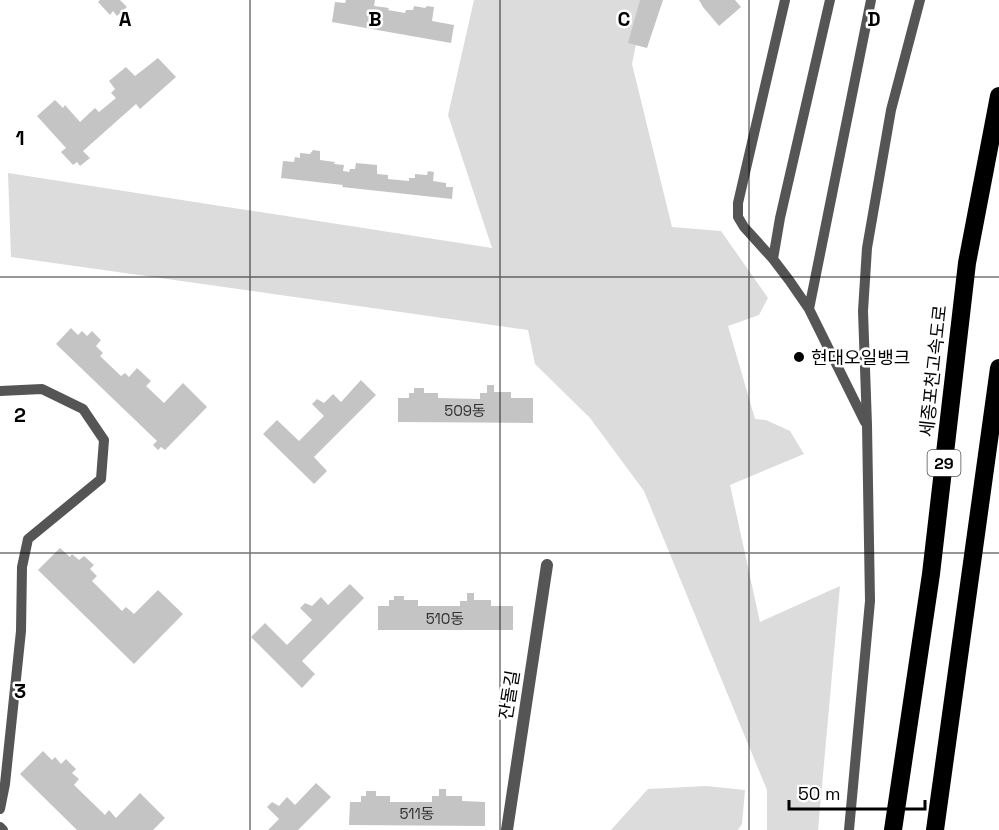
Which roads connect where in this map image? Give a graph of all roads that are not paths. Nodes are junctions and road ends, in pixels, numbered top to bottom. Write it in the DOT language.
graph roads {
  1 [pos="785,0"];
  2 [pos="830,0"];
  3 [pos="872,0"];
  4 [pos="920,0"];
  5 [pos="999,96"];
  6 [pos="773,259"];
  7 [pos="809,309"];
  8 [pos="999,369"];
  9 [pos="0,391"];
  10 [pos="867,425"];
  11 [pos="547,565"];
  12 [pos="0,809"];
  13 [pos="507,830"];
  14 [pos="849,830"];
  15 [pos="893,830"];
  16 [pos="935,830"];
  1 -- 6 [label="lane"];
  2 -- 6 [label="lane"];
  3 -- 7 [label="lane"];
  4 -- 10 [label="lane"];
  5 -- 15 [label="highway, 세종포천고속도로 / 29"];
  6 -- 7 [label="lane"];
  7 -- 10 [label="lane"];
  8 -- 16 [label="highway, 29"];
  9 -- 12 [label="lane"];
  10 -- 14 [label="lane"];
  11 -- 13 [label="street, 잔돌길"];
}
